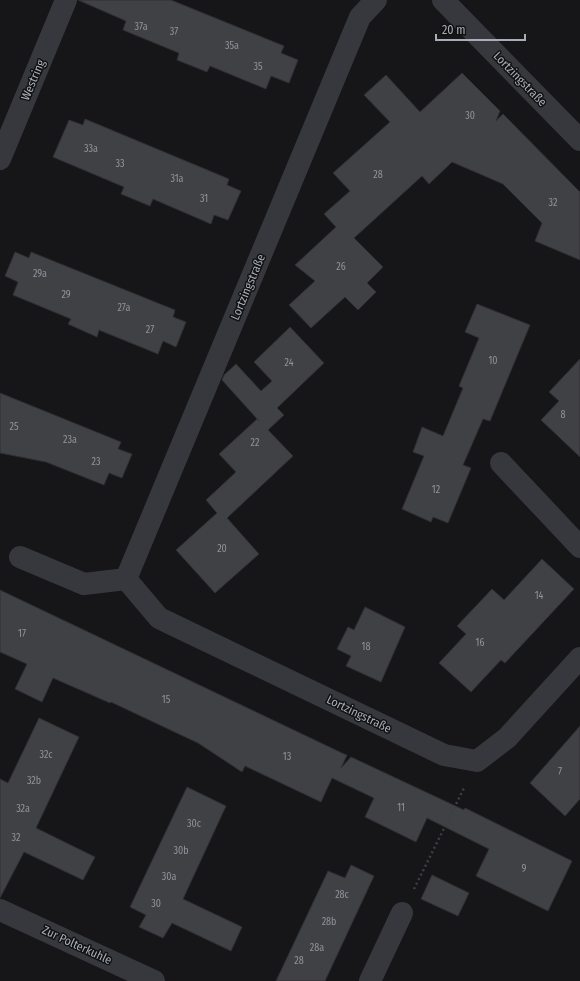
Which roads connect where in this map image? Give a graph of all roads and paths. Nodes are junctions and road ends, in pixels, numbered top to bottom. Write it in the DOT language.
graph roads {
  1 [pos="66,0"];
  2 [pos="376,0"];
  3 [pos="443,0"];
  4 [pos="580,140"];
  5 [pos="0,159"];
  6 [pos="501,463"];
  7 [pos="580,547"];
  8 [pos="20,557"];
  9 [pos="126,579"];
  10 [pos="580,658"];
  11 [pos="477,761"];
  12 [pos="0,910"];
  13 [pos="402,913"];
  14 [pos="154,981"];
  15 [pos="370,981"];
  1 -- 5 [label="street, Westring"];
  2 -- 9 [label="street, Lortzingstraße"];
  3 -- 4 [label="street, Lortzingstraße"];
  6 -- 7 [label="street"];
  8 -- 9 [label="street"];
  9 -- 11 [label="street, Lortzingstraße"];
  10 -- 11 [label="street"];
  11 -- 13 [label="path"];
  12 -- 14 [label="street, Zur Polterkuhle"];
  13 -- 15 [label="street"];
}
